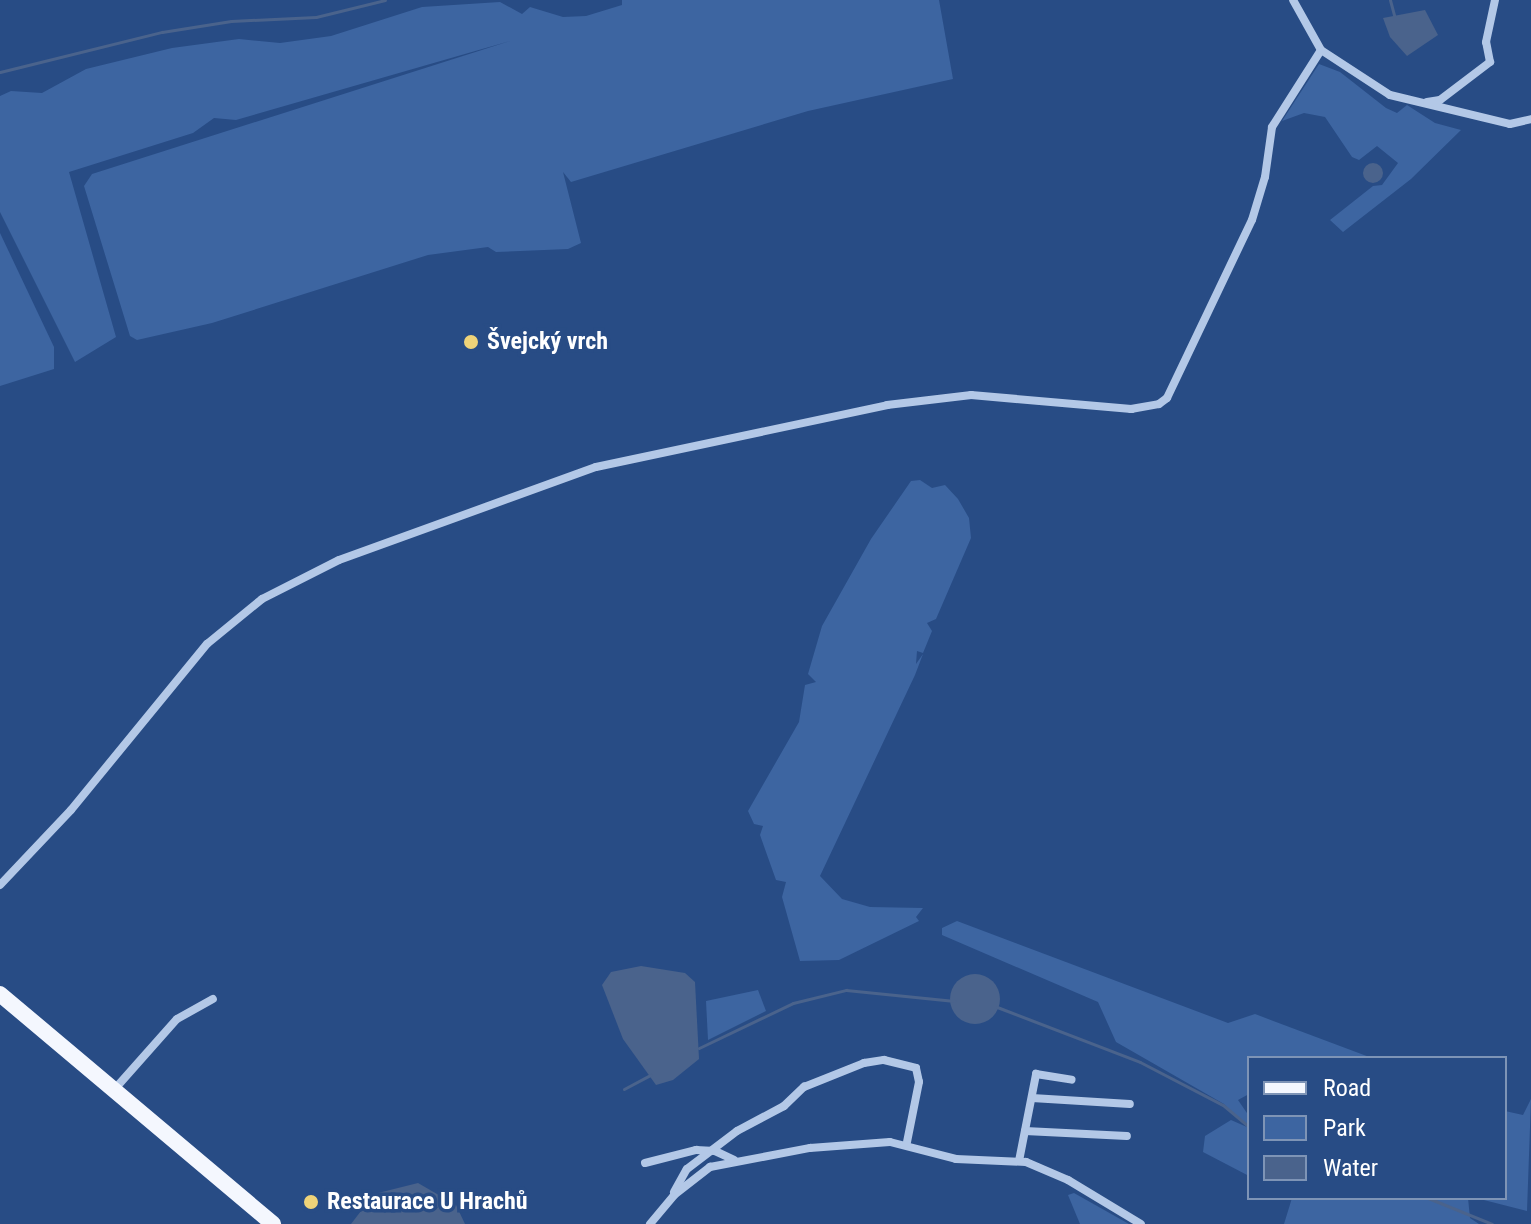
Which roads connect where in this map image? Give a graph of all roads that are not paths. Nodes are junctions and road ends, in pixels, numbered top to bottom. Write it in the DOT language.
graph roads {
  1 [pos="1293,0"];
  2 [pos="1495,0"];
  3 [pos="1321,50"];
  4 [pos="1423,104"];
  5 [pos="1531,119"];
  6 [pos="0,885"];
  7 [pos="0,994"];
  8 [pos="213,999"];
  9 [pos="1072,1080"];
  10 [pos="112,1091"];
  11 [pos="1032,1098"];
  12 [pos="1130,1104"];
  13 [pos="1025,1131"];
  14 [pos="1127,1136"];
  15 [pos="907,1142"];
  16 [pos="715,1151"];
  17 [pos="735,1160"];
  18 [pos="1019,1161"];
  19 [pos="645,1163"];
  20 [pos="674,1195"];
  21 [pos="273,1224"];
  22 [pos="650,1224"];
  23 [pos="1141,1224"];
  1 -- 3 [label="street"];
  2 -- 4 [label="street"];
  3 -- 4 [label="street"];
  3 -- 6 [label="street"];
  4 -- 5 [label="street"];
  7 -- 10 [label="main road"];
  8 -- 10 [label="street"];
  9 -- 11 [label="street"];
  10 -- 21 [label="main road"];
  11 -- 12 [label="street"];
  11 -- 13 [label="street"];
  13 -- 14 [label="street"];
  13 -- 18 [label="street"];
  15 -- 16 [label="street"];
  15 -- 17 [label="street"];
  15 -- 18 [label="street"];
  16 -- 17 [label="street"];
  16 -- 19 [label="street"];
  16 -- 20 [label="street"];
  17 -- 20 [label="street"];
  18 -- 23 [label="street"];
  20 -- 22 [label="street"];
}
